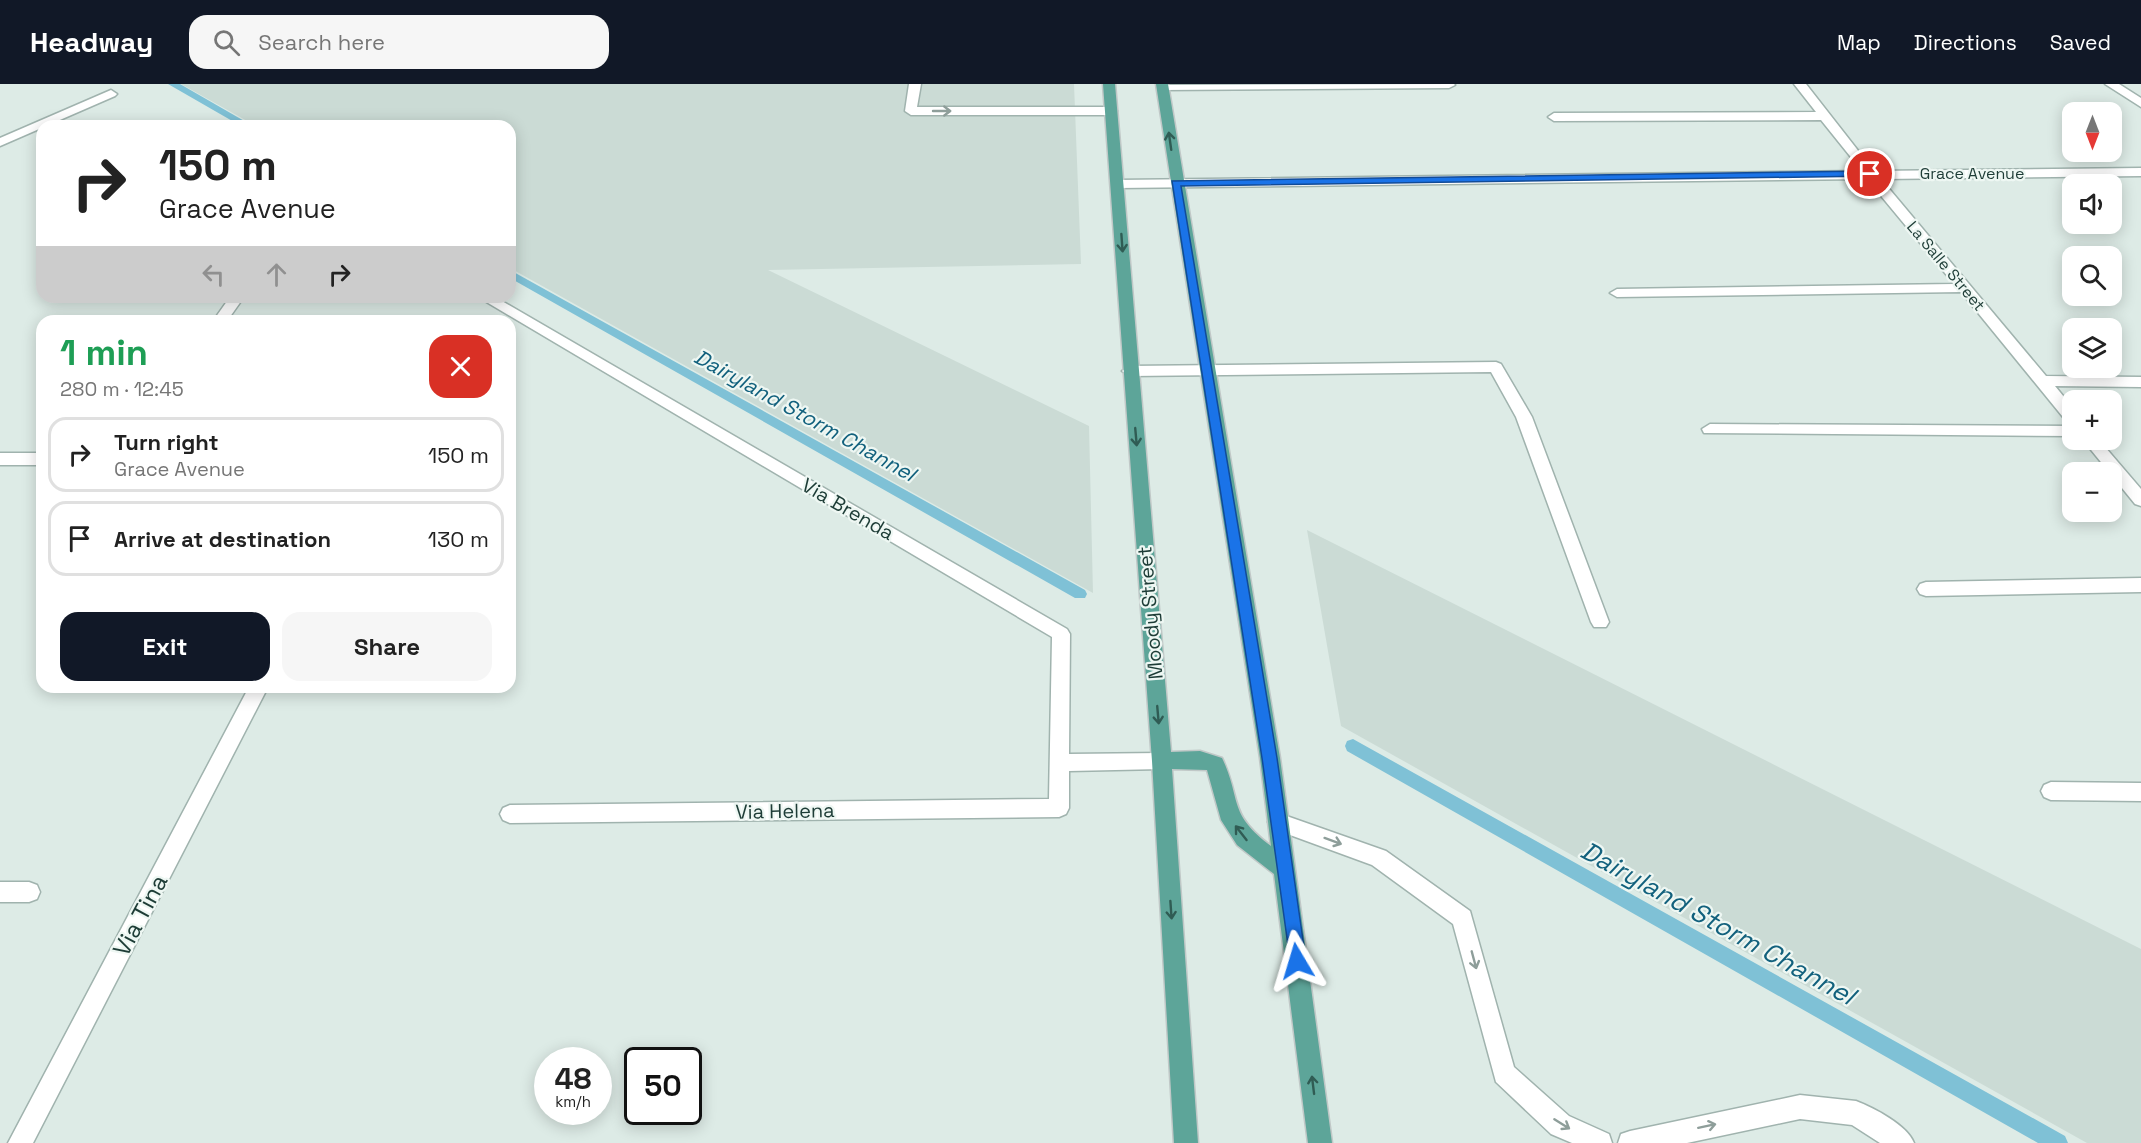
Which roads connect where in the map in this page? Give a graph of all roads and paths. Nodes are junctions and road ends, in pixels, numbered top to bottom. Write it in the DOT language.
graph roads {
  1 [pos="915,84"];
  2 [pos="1109,84"];
  3 [pos="1800,84"];
  4 [pos="2111,84"];
  5 [pos="1162,85"];
  6 [pos="1449,85"];
  7 [pos="111,94"];
  8 [pos="2141,103"];
  9 [pos="1111,111"];
  10 [pos="1825,116"];
  11 [pos="1554,117"];
  12 [pos="51,120"];
  13 [pos="36,126"];
  14 [pos="0,142"];
  15 [pos="2141,172"];
  16 [pos="1870,174"];
  17 [pos="1176,183"];
  18 [pos="1118,184"];
  19 [pos="1965,288"];
  20 [pos="1617,293"];
  21 [pos="495,303"];
  22 [pos="516,315"];
  23 [pos="516,315"];
  24 [pos="1207,370"];
  25 [pos="1130,371"];
  26 [pos="2043,381"];
  27 [pos="2141,382"];
  28 [pos="2062,404"];
  29 [pos="1710,429"];
  30 [pos="2062,431"];
  31 [pos="2099,450"];
  32 [pos="0,459"];
  33 [pos="36,459"];
  34 [pos="2141,500"];
  35 [pos="2141,585"];
  36 [pos="1926,589"];
  37 [pos="1600,622"];
  38 [pos="256,693"];
  39 [pos="1162,761"];
  40 [pos="1059,763"];
  41 [pos="2051,791"];
  42 [pos="2141,792"];
  43 [pos="1059,808"];
  44 [pos="510,814"];
  45 [pos="1278,822"];
  46 [pos="1286,870"];
  47 [pos="29,891"];
  48 [pos="0,892"];
  49 [pos="20,1143"];
  50 [pos="1186,1143"];
  51 [pos="1320,1143"];
  52 [pos="1600,1143"];
  53 [pos="1630,1143"];
  54 [pos="1902,1143"];
  1 -- 9 [label="street, one-way"];
  2 -- 9 [label="main road, Moody Street"];
  3 -- 10 [label="street, La Salle Street"];
  4 -- 8 [label="street"];
  5 -- 6 [label="street"];
  17 -- 5 [label="main road, one-way"];
  7 -- 12 [label="street"];
  9 -- 18 [label="main road, Moody Street"];
  10 -- 11 [label="street"];
  10 -- 16 [label="street, La Salle Street"];
  13 -- 14 [label="street"];
  15 -- 16 [label="street, Grace Avenue"];
  16 -- 17 [label="street, Grace Avenue"];
  16 -- 19 [label="street, La Salle Street"];
  17 -- 18 [label="street, Grace Avenue"];
  17 -- 24 [label="main road"];
  18 -- 25 [label="main road, Moody Street, one-way"];
  19 -- 20 [label="street"];
  19 -- 26 [label="street, La Salle Street"];
  21 -- 23 [label="street, Via Brenda"];
  22 -- 40 [label="street, Via Brenda"];
  24 -- 25 [label="street"];
  24 -- 37 [label="street"];
  24 -- 45 [label="main road"];
  25 -- 39 [label="main road, Moody Street, one-way"];
  26 -- 27 [label="street"];
  26 -- 28 [label="street, La Salle Street"];
  29 -- 30 [label="street"];
  31 -- 34 [label="street"];
  32 -- 33 [label="street"];
  35 -- 36 [label="street"];
  38 -- 49 [label="street, Via Tina"];
  39 -- 40 [label="street"];
  46 -- 39 [label="main road, one-way"];
  39 -- 50 [label="main road, Moody Street, one-way"];
  40 -- 43 [label="street, Via Brenda"];
  41 -- 42 [label="street"];
  43 -- 44 [label="street, Via Helena"];
  45 -- 46 [label="main road"];
  45 -- 52 [label="street, one-way"];
  51 -- 46 [label="main road, one-way"];
  47 -- 48 [label="street"];
  53 -- 54 [label="street, one-way"];
}
